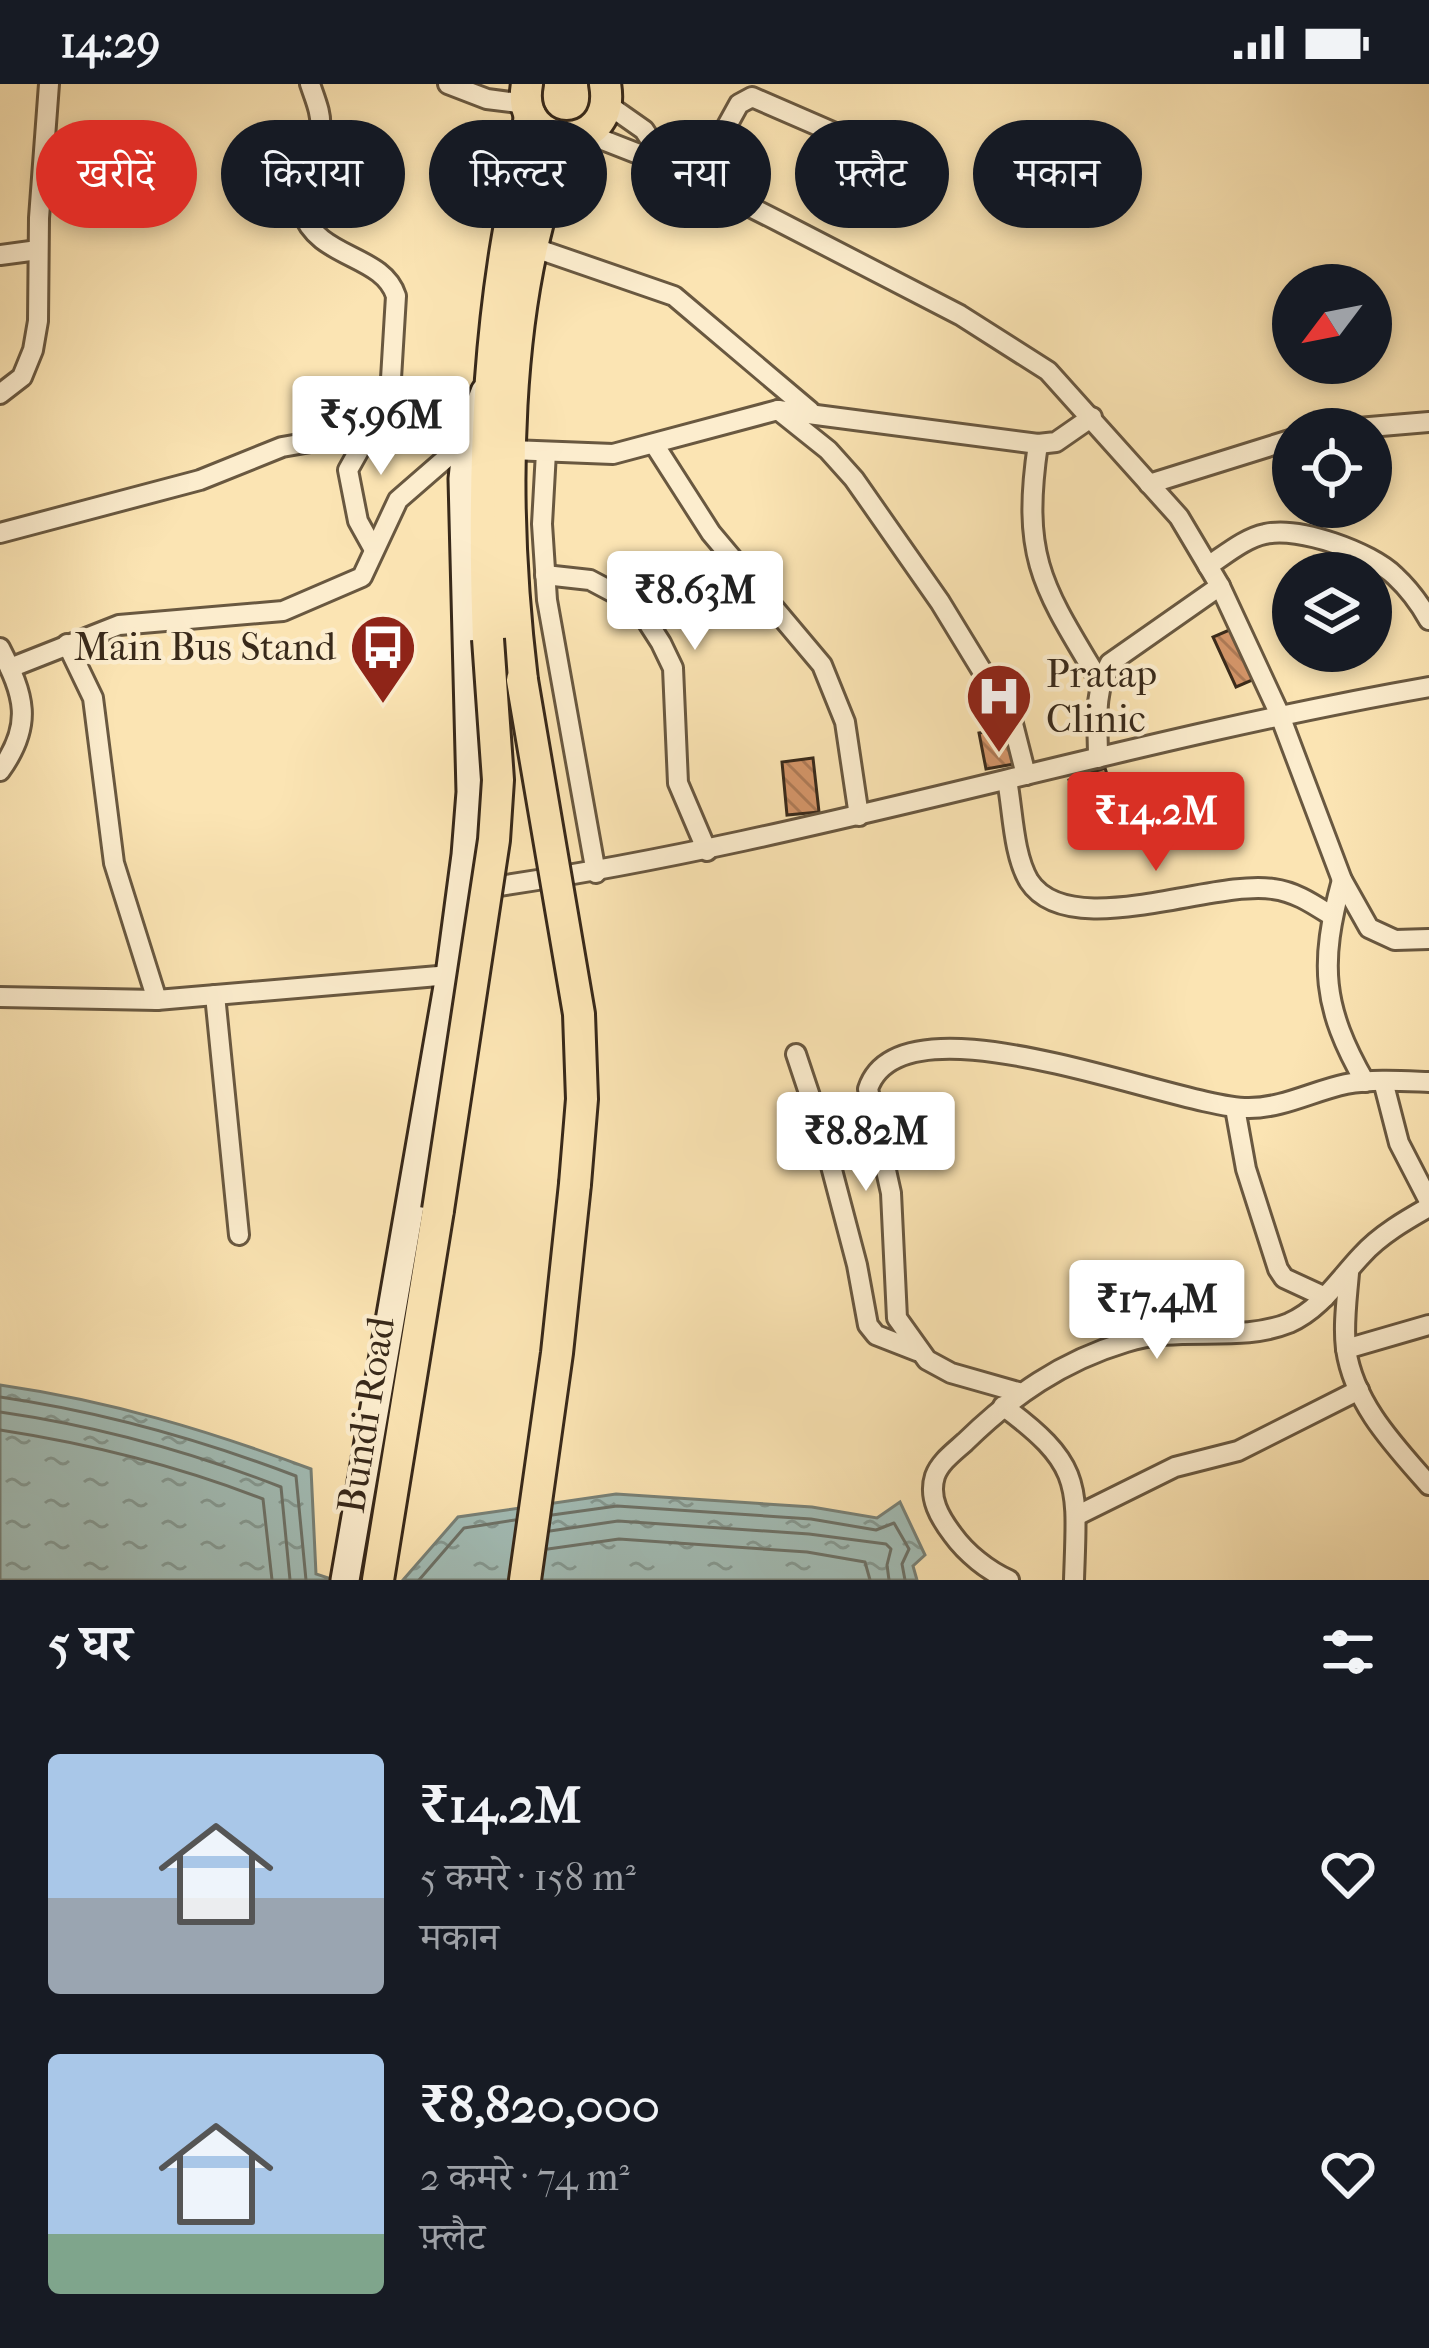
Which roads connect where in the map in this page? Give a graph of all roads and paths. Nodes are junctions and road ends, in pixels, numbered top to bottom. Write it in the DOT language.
graph roads {
  1 [pos="49,84"];
  2 [pos="310,84"];
  3 [pos="448,84"];
  4 [pos="606,94"];
  5 [pos="528,101"];
  6 [pos="633,120"];
  7 [pos="730,120"];
  8 [pos="803,120"];
  9 [pos="771,218"];
  10 [pos="536,228"];
  11 [pos="532,247"];
  12 [pos="38,250"];
  13 [pos="0,255"];
  14 [pos="491,378"];
  15 [pos="0,394"];
  16 [pos="778,410"];
  17 [pos="810,411"];
  18 [pos="1092,417"];
  19 [pos="1429,422"];
  20 [pos="1392,425"];
  21 [pos="368,432"];
  22 [pos="467,440"];
  23 [pos="654,444"];
  24 [pos="1038,444"];
  25 [pos="1272,446"];
  26 [pos="511,450"];
  27 [pos="546,452"];
  28 [pos="1149,484"];
  29 [pos="0,532"];
  30 [pos="373,548"];
  31 [pos="1208,566"];
  32 [pos="545,575"];
  33 [pos="1220,586"];
  34 [pos="1429,620"];
  35 [pos="67,644"];
  36 [pos="0,647"];
  37 [pos="10,668"];
  38 [pos="1100,682"];
  39 [pos="1429,687"];
  40 [pos="1280,713"];
  41 [pos="1098,758"];
  42 [pos="0,771"];
  43 [pos="1017,778"];
  44 [pos="859,816"];
  45 [pos="707,851"];
  46 [pos="596,873"];
  47 [pos="1342,880"];
  48 [pos="462,891"];
  49 [pos="1332,916"];
  50 [pos="1429,939"];
  51 [pos="450,975"];
  52 [pos="215,995"];
  53 [pos="0,997"];
  54 [pos="157,1000"];
  55 [pos="796,1054"];
  56 [pos="1374,1082"];
  57 [pos="1429,1082"];
  58 [pos="1235,1108"];
  59 [pos="1429,1204"];
  60 [pos="239,1235"];
  61 [pos="1349,1273"];
  62 [pos="1325,1297"];
  63 [pos="1429,1325"];
  64 [pos="1346,1349"];
  65 [pos="917,1351"];
  66 [pos="1359,1390"];
  67 [pos="1011,1399"];
  68 [pos="1429,1485"];
  69 [pos="1076,1516"];
  70 [pos="346,1572"];
  71 [pos="379,1580"];
  72 [pos="525,1580"];
  73 [pos="1010,1580"];
  74 [pos="1074,1580"];
  1 -- 12 [label="street"];
  2 -- 21 [label="street"];
  3 -- 5 [label="street"];
  4 -- 6 [label="street"];
  5 -- 14 [label="main road, Bundi Road"];
  7 -- 8 [label="street"];
  9 -- 18 [label="street"];
  10 -- 11 [label="main road"];
  11 -- 17 [label="street"];
  11 -- 26 [label="main road"];
  12 -- 13 [label="street"];
  12 -- 15 [label="street"];
  14 -- 22 [label="street"];
  14 -- 71 [label="main road, Bundi Road, bridge"];
  16 -- 17 [label="street"];
  16 -- 23 [label="street"];
  16 -- 43 [label="street"];
  17 -- 24 [label="street"];
  18 -- 24 [label="street"];
  18 -- 28 [label="street"];
  19 -- 20 [label="street"];
  21 -- 29 [label="street"];
  21 -- 30 [label="street"];
  22 -- 30 [label="street"];
  22 -- 48 [label="street"];
  23 -- 27 [label="street"];
  23 -- 44 [label="street"];
  24 -- 38 [label="street"];
  25 -- 28 [label="street"];
  26 -- 27 [label="street"];
  26 -- 72 [label="main road, bridge"];
  27 -- 32 [label="street"];
  28 -- 31 [label="street"];
  30 -- 35 [label="street"];
  31 -- 33 [label="street"];
  31 -- 34 [label="street"];
  32 -- 45 [label="street"];
  32 -- 46 [label="street"];
  33 -- 38 [label="street"];
  33 -- 40 [label="street"];
  35 -- 37 [label="street"];
  35 -- 54 [label="street"];
  36 -- 37 [label="street"];
  37 -- 42 [label="street"];
  38 -- 41 [label="street"];
  39 -- 40 [label="street"];
  40 -- 41 [label="street"];
  40 -- 47 [label="street"];
  41 -- 43 [label="street"];
  43 -- 44 [label="street"];
  43 -- 49 [label="street"];
  44 -- 45 [label="street"];
  45 -- 46 [label="street"];
  46 -- 48 [label="street"];
  47 -- 49 [label="street"];
  47 -- 50 [label="street"];
  48 -- 51 [label="street"];
  49 -- 56 [label="street"];
  51 -- 52 [label="street"];
  51 -- 70 [label="street"];
  52 -- 54 [label="street"];
  52 -- 60 [label="street"];
  53 -- 54 [label="street"];
  55 -- 65 [label="street"];
  56 -- 57 [label="street"];
  56 -- 58 [label="street"];
  56 -- 59 [label="street"];
  58 -- 62 [label="street"];
  58 -- 65 [label="street"];
  59 -- 61 [label="street"];
  61 -- 62 [label="street"];
  61 -- 64 [label="street"];
  62 -- 67 [label="street"];
  63 -- 64 [label="street"];
  64 -- 66 [label="street"];
  65 -- 67 [label="street"];
  66 -- 68 [label="street"];
  66 -- 69 [label="street"];
  67 -- 69 [label="street"];
  67 -- 73 [label="street"];
  69 -- 74 [label="street"];
}
